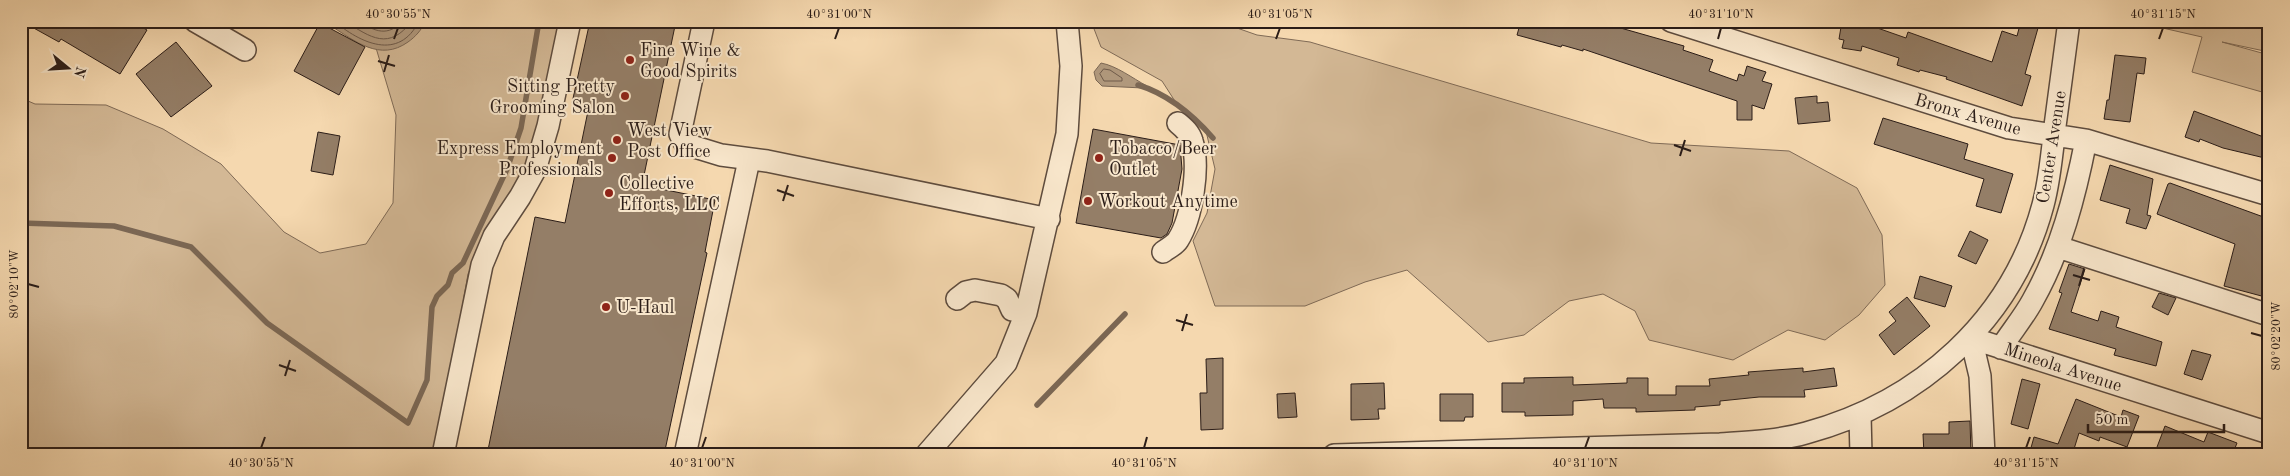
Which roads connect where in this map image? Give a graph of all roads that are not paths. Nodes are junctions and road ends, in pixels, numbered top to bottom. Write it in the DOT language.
graph roads {
  1 [pos="195,21"];
  2 [pos="570,21"];
  3 [pos="704,21"];
  4 [pos="1067,21"];
  5 [pos="1671,21"];
  6 [pos="2069,21"];
  7 [pos="245,50"];
  8 [pos="1178,123"];
  9 [pos="2054,136"];
  10 [pos="2086,140"];
  11 [pos="749,160"];
  12 [pos="2269,195"];
  13 [pos="1049,219"];
  14 [pos="2058,247"];
  15 [pos="1163,252"];
  16 [pos="957,299"];
  17 [pos="1012,310"];
  18 [pos="2269,315"];
  19 [pos="1971,338"];
  20 [pos="2001,348"];
  21 [pos="1860,415"];
  22 [pos="2269,433"];
  23 [pos="443,455"];
  24 [pos="685,455"];
  25 [pos="926,455"];
  26 [pos="1334,455"];
  27 [pos="1861,455"];
  28 [pos="1984,455"];
  1 -- 7 [label="street"];
  2 -- 23 [label="street"];
  3 -- 11 [label="street"];
  4 -- 13 [label="street"];
  5 -- 9 [label="street, Bronx Avenue"];
  6 -- 9 [label="street, Center Avenue"];
  8 -- 15 [label="street"];
  9 -- 10 [label="street, Bronx Avenue"];
  9 -- 19 [label="street, Center Avenue"];
  10 -- 12 [label="street, Bronx Avenue"];
  10 -- 14 [label="street"];
  11 -- 13 [label="street"];
  11 -- 24 [label="street"];
  13 -- 25 [label="street"];
  14 -- 18 [label="street"];
  14 -- 20 [label="street"];
  16 -- 17 [label="street"];
  19 -- 20 [label="street, Mineola Avenue"];
  19 -- 21 [label="street, Center Avenue"];
  19 -- 28 [label="street"];
  20 -- 22 [label="street, Mineola Avenue"];
  21 -- 26 [label="street, Center Avenue"];
  21 -- 27 [label="street"];
}
